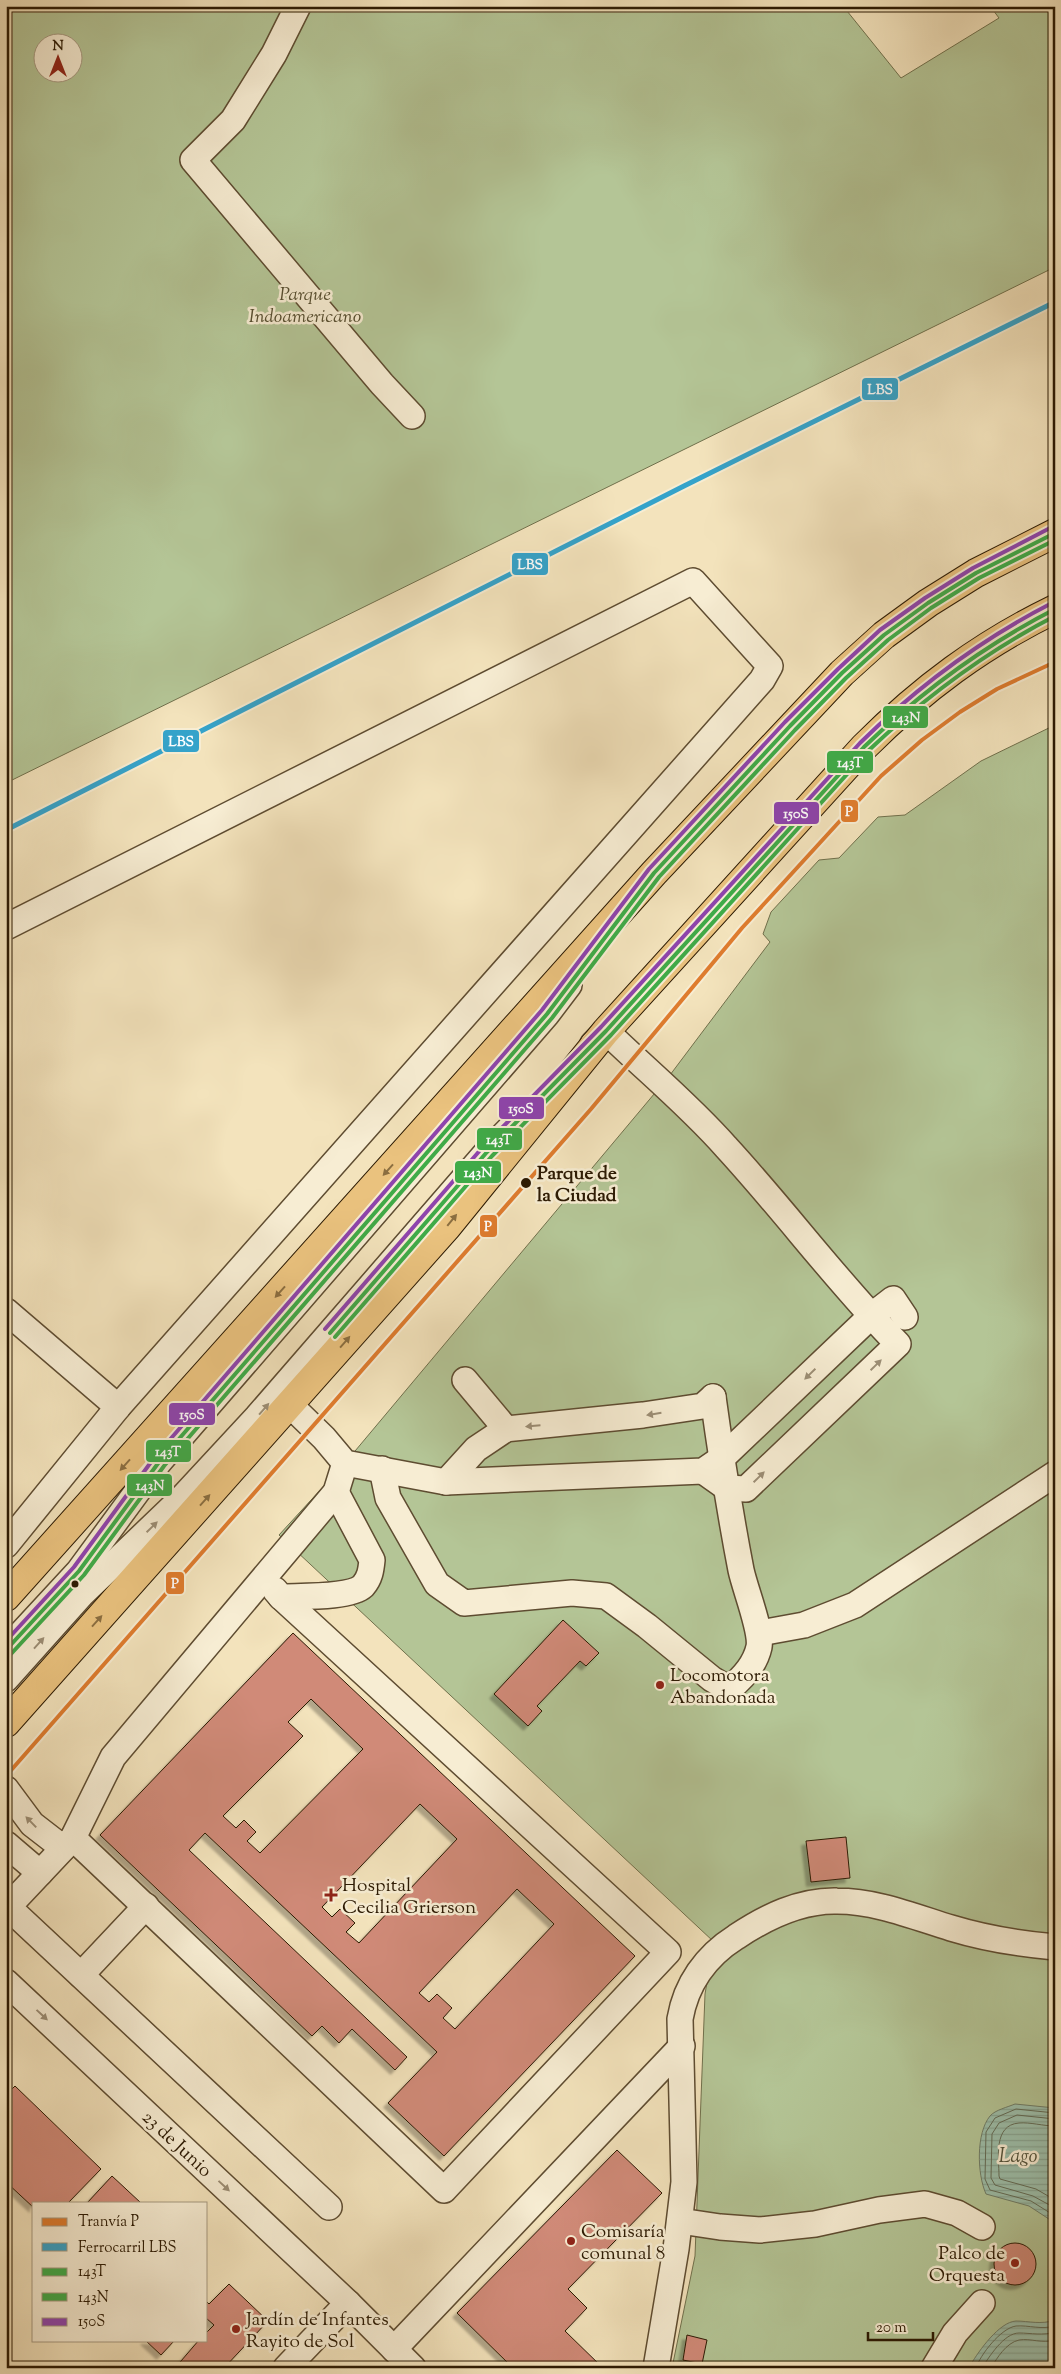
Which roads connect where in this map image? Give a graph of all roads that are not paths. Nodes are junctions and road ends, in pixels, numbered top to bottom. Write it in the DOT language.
graph roads {
  1 [pos="298,6"];
  2 [pos="412,416"];
  3 [pos="1055,533"];
  4 [pos="1055,609"];
  5 [pos="654,873"];
  6 [pos="6,927"];
  7 [pos="606,1031"];
  8 [pos="6,1311"];
  9 [pos="870,1316"];
  10 [pos="905,1317"];
  11 [pos="465,1380"];
  12 [pos="290,1405"];
  13 [pos="118,1407"];
  14 [pos="506,1429"];
  15 [pos="345,1463"];
  16 [pos="712,1464"];
  17 [pos="382,1469"];
  18 [pos="1055,1474"];
  19 [pos="446,1482"];
  20 [pos="727,1488"];
  21 [pos="336,1492"];
  22 [pos="6,1545"];
  23 [pos="264,1579"];
  24 [pos="6,1597"];
  25 [pos="281,1597"];
  26 [pos="760,1633"];
  27 [pos="6,1650"];
  28 [pos="6,1679"];
  29 [pos="6,1723"];
  30 [pos="6,1788"];
  31 [pos="68,1843"];
  32 [pos="6,1844"];
  33 [pos="40,1873"];
  34 [pos="146,1906"];
  35 [pos="1055,1947"];
  36 [pos="81,1975"];
  37 [pos="6,1982"];
  38 [pos="682,2046"];
  39 [pos="329,2207"];
  40 [pos="680,2221"];
  41 [pos="982,2227"];
  42 [pos="348,2303"];
  43 [pos="982,2303"];
  44 [pos="394,2349"];
  45 [pos="286,2368"];
  46 [pos="413,2368"];
  47 [pos="656,2368"];
  48 [pos="934,2368"];
  1 -- 2 [label="street"];
  3 -- 5 [label="main road"];
  4 -- 7 [label="main road"];
  5 -- 24 [label="main road, one-way"];
  5 -- 27 [label="street"];
  6 -- 13 [label="street"];
  7 -- 9 [label="street"];
  12 -- 7 [label="main road, one-way"];
  28 -- 7 [label="street, one-way"];
  8 -- 13 [label="street"];
  9 -- 10 [label="street"];
  9 -- 16 [label="street, one-way"];
  20 -- 9 [label="street, one-way"];
  11 -- 14 [label="street"];
  12 -- 15 [label="street"];
  29 -- 12 [label="main road, one-way"];
  13 -- 22 [label="street"];
  16 -- 14 [label="street, one-way"];
  14 -- 19 [label="street"];
  15 -- 17 [label="street"];
  15 -- 21 [label="street"];
  16 -- 19 [label="street"];
  16 -- 20 [label="street"];
  17 -- 19 [label="street"];
  17 -- 26 [label="street"];
  18 -- 26 [label="street"];
  20 -- 26 [label="street"];
  21 -- 23 [label="street"];
  21 -- 25 [label="street"];
  23 -- 25 [label="street"];
  23 -- 31 [label="street"];
  25 -- 34 [label="street"];
  31 -- 30 [label="street, one-way"];
  31 -- 33 [label="street"];
  31 -- 34 [label="street"];
  32 -- 33 [label="street"];
  33 -- 36 [label="street"];
  34 -- 36 [label="street"];
  35 -- 38 [label="street"];
  36 -- 39 [label="street"];
  37 -- 42 [label="street, 23 de Junio, one-way"];
  38 -- 40 [label="street"];
  38 -- 44 [label="street"];
  40 -- 41 [label="street"];
  40 -- 47 [label="street"];
  42 -- 44 [label="street, 23 de Junio"];
  42 -- 45 [label="street"];
  43 -- 48 [label="street"];
  44 -- 46 [label="street, 23 de Junio"];
}
